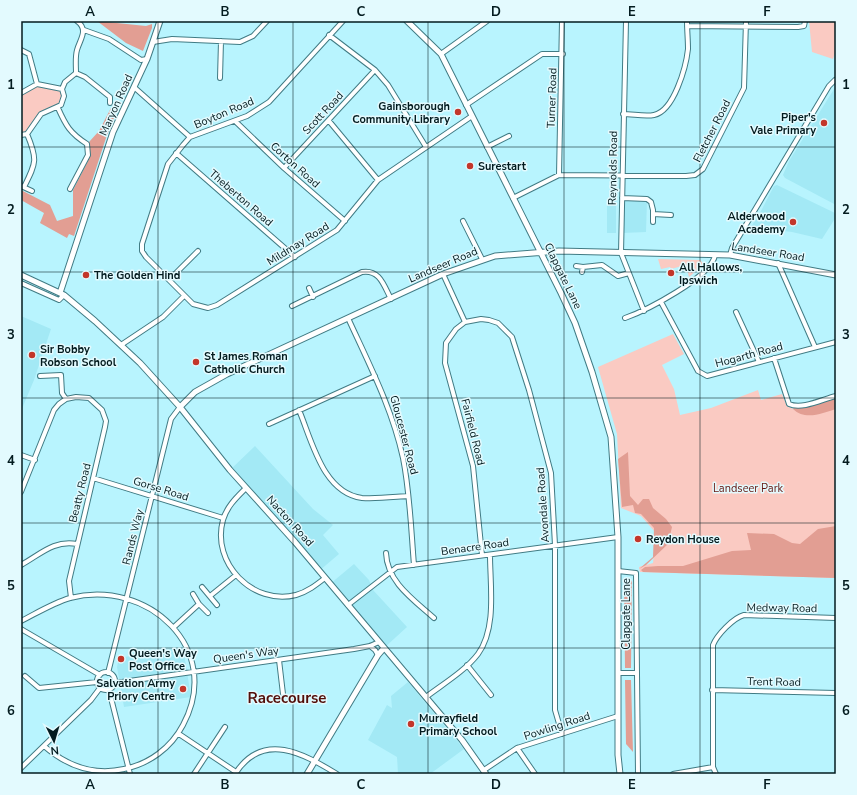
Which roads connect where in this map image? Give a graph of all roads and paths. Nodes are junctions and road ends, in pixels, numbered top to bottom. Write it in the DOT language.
graph roads {
  1 [pos="77,21"];
  2 [pos="160,21"];
  3 [pos="267,21"];
  4 [pos="343,21"];
  5 [pos="407,21"];
  6 [pos="487,21"];
  7 [pos="562,21"];
  8 [pos="626,21"];
  9 [pos="687,21"];
  10 [pos="746,21"];
  11 [pos="805,21"];
  12 [pos="687,26"];
  13 [pos="746,26"];
  14 [pos="84,30"];
  15 [pos="329,36"];
  16 [pos="221,41"];
  17 [pos="153,42"];
  18 [pos="21,50"];
  19 [pos="441,54"];
  20 [pos="562,54"];
  21 [pos="147,59"];
  22 [pos="375,70"];
  23 [pos="76,73"];
  24 [pos="220,78"];
  25 [pos="835,80"];
  26 [pos="37,84"];
  27 [pos="135,88"];
  28 [pos="62,89"];
  29 [pos="21,93"];
  30 [pos="110,103"];
  31 [pos="466,105"];
  32 [pos="58,108"];
  33 [pos="623,114"];
  34 [pos="472,116"];
  35 [pos="329,120"];
  36 [pos="235,121"];
  37 [pos="27,134"];
  38 [pos="21,135"];
  39 [pos="509,136"];
  40 [pos="190,137"];
  41 [pos="426,147"];
  42 [pos="487,147"];
  43 [pos="176,153"];
  44 [pos="284,168"];
  45 [pos="559,175"];
  46 [pos="622,175"];
  47 [pos="378,180"];
  48 [pos="23,186"];
  49 [pos="70,189"];
  50 [pos="32,191"];
  51 [pos="513,198"];
  52 [pos="622,198"];
  53 [pos="653,214"];
  54 [pos="671,215"];
  55 [pos="345,221"];
  56 [pos="463,221"];
  57 [pos="652,222"];
  58 [pos="198,251"];
  59 [pos="539,251"];
  60 [pos="621,253"];
  61 [pos="715,255"];
  62 [pos="730,255"];
  63 [pos="295,257"];
  64 [pos="482,259"];
  65 [pos="778,263"];
  66 [pos="576,266"];
  67 [pos="629,273"];
  68 [pos="443,274"];
  69 [pos="21,275"];
  70 [pos="836,275"];
  71 [pos="169,280"];
  72 [pos="21,283"];
  73 [pos="309,288"];
  74 [pos="62,294"];
  75 [pos="184,296"];
  76 [pos="312,297"];
  77 [pos="391,299"];
  78 [pos="661,302"];
  79 [pos="292,306"];
  80 [pos="644,311"];
  81 [pos="736,312"];
  82 [pos="348,318"];
  83 [pos="625,318"];
  84 [pos="465,322"];
  85 [pos="836,342"];
  86 [pos="121,345"];
  87 [pos="815,347"];
  88 [pos="774,358"];
  89 [pos="759,362"];
  90 [pos="40,376"];
  91 [pos="375,376"];
  92 [pos="836,396"];
  93 [pos="66,399"];
  94 [pos="180,407"];
  95 [pos="299,410"];
  96 [pos="269,424"];
  97 [pos="21,455"];
  98 [pos="35,460"];
  99 [pos="93,478"];
  100 [pos="246,488"];
  101 [pos="21,492"];
  102 [pos="152,496"];
  103 [pos="408,496"];
  104 [pos="223,518"];
  105 [pos="618,537"];
  106 [pos="77,544"];
  107 [pos="555,545"];
  108 [pos="386,553"];
  109 [pos="490,555"];
  110 [pos="482,556"];
  111 [pos="21,565"];
  112 [pos="414,565"];
  113 [pos="618,571"];
  114 [pos="390,572"];
  115 [pos="236,575"];
  116 [pos="325,578"];
  117 [pos="202,587"];
  118 [pos="193,594"];
  119 [pos="210,596"];
  120 [pos="71,598"];
  121 [pos="127,599"];
  122 [pos="200,604"];
  123 [pos="217,605"];
  124 [pos="348,605"];
  125 [pos="208,613"];
  126 [pos="434,618"];
  127 [pos="836,618"];
  128 [pos="21,621"];
  129 [pos="174,627"];
  130 [pos="21,629"];
  131 [pos="379,642"];
  132 [pos="370,646"];
  133 [pos="384,648"];
  134 [pos="378,655"];
  135 [pos="279,660"];
  136 [pos="466,666"];
  137 [pos="194,671"];
  138 [pos="108,673"];
  139 [pos="618,673"];
  140 [pos="636,673"];
  141 [pos="100,675"];
  142 [pos="25,676"];
  143 [pos="97,682"];
  144 [pos="115,683"];
  145 [pos="100,688"];
  146 [pos="109,690"];
  147 [pos="712,690"];
  148 [pos="836,693"];
  149 [pos="283,694"];
  150 [pos="491,695"];
  151 [pos="426,697"];
  152 [pos="618,716"];
  153 [pos="225,727"];
  154 [pos="178,734"];
  155 [pos="562,734"];
  156 [pos="44,746"];
  157 [pos="517,748"];
  158 [pos="208,753"];
  159 [pos="315,761"];
  160 [pos="713,767"];
  161 [pos="21,768"];
  162 [pos="83,769"];
  163 [pos="128,769"];
  164 [pos="485,772"];
  165 [pos="235,773"];
  166 [pos="82,774"];
  167 [pos="130,774"];
  168 [pos="194,774"];
  169 [pos="307,774"];
  170 [pos="336,774"];
  171 [pos="535,774"];
  172 [pos="620,774"];
  173 [pos="638,774"];
  174 [pos="673,774"];
  175 [pos="716,774"];
  1 -- 14 [label="street"];
  2 -- 17 [label="street, Maryon Road"];
  3 -- 16 [label="street"];
  4 -- 15 [label="street, Boyton Road"];
  5 -- 19 [label="street, Clapgate Lane"];
  6 -- 19 [label="street"];
  7 -- 20 [label="street, Turner Road"];
  8 -- 33 [label="street, Reynolds Road"];
  9 -- 12 [label="street"];
  10 -- 13 [label="street, Fletcher Road"];
  11 -- 13 [label="street"];
  12 -- 13 [label="street"];
  12 -- 33 [label="street"];
  13 -- 46 [label="street, Fletcher Road"];
  14 -- 21 [label="street"];
  14 -- 23 [label="street"];
  15 -- 22 [label="street"];
  15 -- 36 [label="street, Boyton Road"];
  16 -- 17 [label="street"];
  16 -- 24 [label="street"];
  17 -- 21 [label="street, Maryon Road"];
  18 -- 26 [label="street"];
  19 -- 31 [label="street, Clapgate Lane"];
  20 -- 31 [label="street"];
  20 -- 45 [label="street, Turner Road"];
  21 -- 27 [label="street, Maryon Road"];
  22 -- 35 [label="street, Scott Road"];
  22 -- 41 [label="street"];
  23 -- 28 [label="street"];
  23 -- 30 [label="street"];
  25 -- 62 [label="street"];
  26 -- 28 [label="street"];
  26 -- 29 [label="street"];
  27 -- 40 [label="street"];
  27 -- 74 [label="street, Maryon Road"];
  28 -- 32 [label="street"];
  31 -- 34 [label="street, Clapgate Lane"];
  32 -- 37 [label="street"];
  32 -- 49 [label="street"];
  33 -- 46 [label="street, Reynolds Road"];
  34 -- 41 [label="street, Mildmay Road"];
  34 -- 42 [label="street, Clapgate Lane"];
  35 -- 44 [label="street, Scott Road"];
  35 -- 47 [label="street"];
  36 -- 40 [label="street, Boyton Road"];
  36 -- 44 [label="street, Corton Road"];
  37 -- 38 [label="street"];
  37 -- 48 [label="street"];
  39 -- 42 [label="street"];
  40 -- 43 [label="street, Boyton Road"];
  41 -- 47 [label="street, Mildmay Road"];
  42 -- 51 [label="street, Clapgate Lane"];
  43 -- 63 [label="street, Theberton Road"];
  43 -- 71 [label="street, Boyton Road"];
  44 -- 55 [label="street, Corton Road"];
  45 -- 46 [label="street, Fletcher Road"];
  45 -- 51 [label="street"];
  46 -- 52 [label="street, Reynolds Road"];
  47 -- 55 [label="street, Mildmay Road"];
  48 -- 50 [label="street"];
  51 -- 59 [label="street, Clapgate Lane"];
  52 -- 53 [label="street"];
  52 -- 60 [label="street, Reynolds Road"];
  53 -- 54 [label="street"];
  53 -- 57 [label="street"];
  55 -- 63 [label="street, Mildmay Road"];
  56 -- 64 [label="street"];
  58 -- 71 [label="street"];
  59 -- 60 [label="street, Landseer Road"];
  59 -- 64 [label="street, Landseer Road"];
  59 -- 105 [label="street, Clapgate Lane"];
  60 -- 61 [label="street, Landseer Road"];
  60 -- 67 [label="street, Reynolds Road"];
  61 -- 62 [label="street, Landseer Road"];
  61 -- 78 [label="street"];
  62 -- 65 [label="street, Landseer Road"];
  63 -- 75 [label="street, Mildmay Road"];
  64 -- 68 [label="street, Landseer Road"];
  65 -- 70 [label="street, Landseer Road"];
  65 -- 87 [label="street"];
  66 -- 67 [label="street"];
  67 -- 80 [label="street, Reynolds Road"];
  68 -- 77 [label="street, Landseer Road"];
  68 -- 84 [label="street"];
  69 -- 74 [label="street, Nacton Road"];
  71 -- 75 [label="street, Boyton Road"];
  72 -- 74 [label="street"];
  73 -- 76 [label="street"];
  74 -- 86 [label="street, Nacton Road"];
  75 -- 86 [label="street"];
  76 -- 77 [label="street"];
  76 -- 79 [label="street"];
  77 -- 82 [label="street, Landseer Road"];
  78 -- 80 [label="street"];
  78 -- 89 [label="street, Hogarth Road"];
  80 -- 83 [label="street"];
  81 -- 89 [label="street"];
  82 -- 91 [label="street, Gloucester Road"];
  82 -- 94 [label="street, Landseer Road"];
  84 -- 107 [label="street, Avondale Road"];
  84 -- 110 [label="street, Fairfield Road"];
  85 -- 87 [label="street, Hogarth Road"];
  86 -- 94 [label="street, Nacton Road"];
  87 -- 88 [label="street, Hogarth Road"];
  88 -- 89 [label="street, Hogarth Road"];
  88 -- 92 [label="street"];
  90 -- 93 [label="street"];
  91 -- 95 [label="street"];
  91 -- 103 [label="street, Gloucester Road"];
  93 -- 98 [label="street"];
  93 -- 99 [label="street, Beatty Road"];
  94 -- 100 [label="street, Nacton Road"];
  94 -- 102 [label="street, Rands Way"];
  95 -- 96 [label="street"];
  95 -- 103 [label="street"];
  97 -- 98 [label="street"];
  98 -- 101 [label="street"];
  99 -- 102 [label="street, Gorse Road"];
  99 -- 106 [label="street, Beatty Road"];
  100 -- 104 [label="street"];
  100 -- 116 [label="street, Nacton Road"];
  102 -- 104 [label="street, Gorse Road"];
  102 -- 121 [label="street, Rands Way"];
  103 -- 112 [label="street, Gloucester Road"];
  104 -- 115 [label="street"];
  105 -- 107 [label="street, Benacre Road"];
  105 -- 113 [label="street, Clapgate Lane"];
  106 -- 111 [label="street"];
  106 -- 120 [label="street, Beatty Road"];
  107 -- 109 [label="street, Benacre Road"];
  107 -- 155 [label="street, Avondale Road"];
  108 -- 114 [label="street"];
  109 -- 110 [label="street, Benacre Road"];
  109 -- 136 [label="street"];
  110 -- 112 [label="street, Benacre Road"];
  112 -- 114 [label="street, Benacre Road"];
  113 -- 139 [label="street, Clapgate Lane"];
  113 -- 140 [label="street, Clapgate Lane"];
  114 -- 124 [label="street, Benacre Road"];
  114 -- 126 [label="street"];
  115 -- 116 [label="street"];
  115 -- 119 [label="street"];
  116 -- 124 [label="street, Nacton Road"];
  117 -- 119 [label="street"];
  118 -- 122 [label="street"];
  119 -- 123 [label="street"];
  120 -- 121 [label="street"];
  120 -- 128 [label="street"];
  121 -- 129 [label="street"];
  121 -- 138 [label="street, Rands Way"];
  122 -- 125 [label="street"];
  122 -- 129 [label="street"];
  124 -- 131 [label="street, Nacton Road"];
  127 -- 147 [label="street, Medway Road"];
  129 -- 137 [label="street"];
  130 -- 141 [label="street"];
  131 -- 132 [label="street, Queen's Way"];
  131 -- 133 [label="street, Nacton Road"];
  132 -- 134 [label="street"];
  132 -- 135 [label="street, Queen's Way"];
  133 -- 134 [label="street"];
  133 -- 151 [label="street, Nacton Road"];
  134 -- 159 [label="street"];
  135 -- 137 [label="street, Queen's Way"];
  135 -- 149 [label="street"];
  136 -- 150 [label="street"];
  136 -- 151 [label="street"];
  137 -- 144 [label="street, Queen's Way"];
  137 -- 154 [label="street"];
  138 -- 141 [label="street"];
  138 -- 144 [label="street"];
  139 -- 140 [label="street"];
  139 -- 152 [label="street, Clapgate Lane"];
  140 -- 173 [label="street, Clapgate Lane"];
  141 -- 143 [label="street"];
  142 -- 143 [label="street"];
  143 -- 145 [label="street"];
  144 -- 146 [label="street"];
  145 -- 146 [label="street"];
  145 -- 156 [label="street"];
  146 -- 163 [label="street"];
  147 -- 148 [label="street, Trent Road"];
  147 -- 160 [label="street, Medway Road"];
  151 -- 164 [label="street, Nacton Road"];
  152 -- 155 [label="street, Powling Road"];
  152 -- 172 [label="street, Clapgate Lane"];
  153 -- 158 [label="street"];
  154 -- 158 [label="street"];
  154 -- 163 [label="street"];
  155 -- 157 [label="street, Powling Road"];
  156 -- 161 [label="street"];
  156 -- 162 [label="street"];
  157 -- 164 [label="street, Powling Road"];
  157 -- 171 [label="street"];
  158 -- 165 [label="street"];
  158 -- 168 [label="street"];
  159 -- 165 [label="street"];
  159 -- 169 [label="street"];
  159 -- 170 [label="street"];
  160 -- 174 [label="street"];
  160 -- 175 [label="street"];
  162 -- 163 [label="street"];
  162 -- 166 [label="street"];
  163 -- 167 [label="street"];
}
